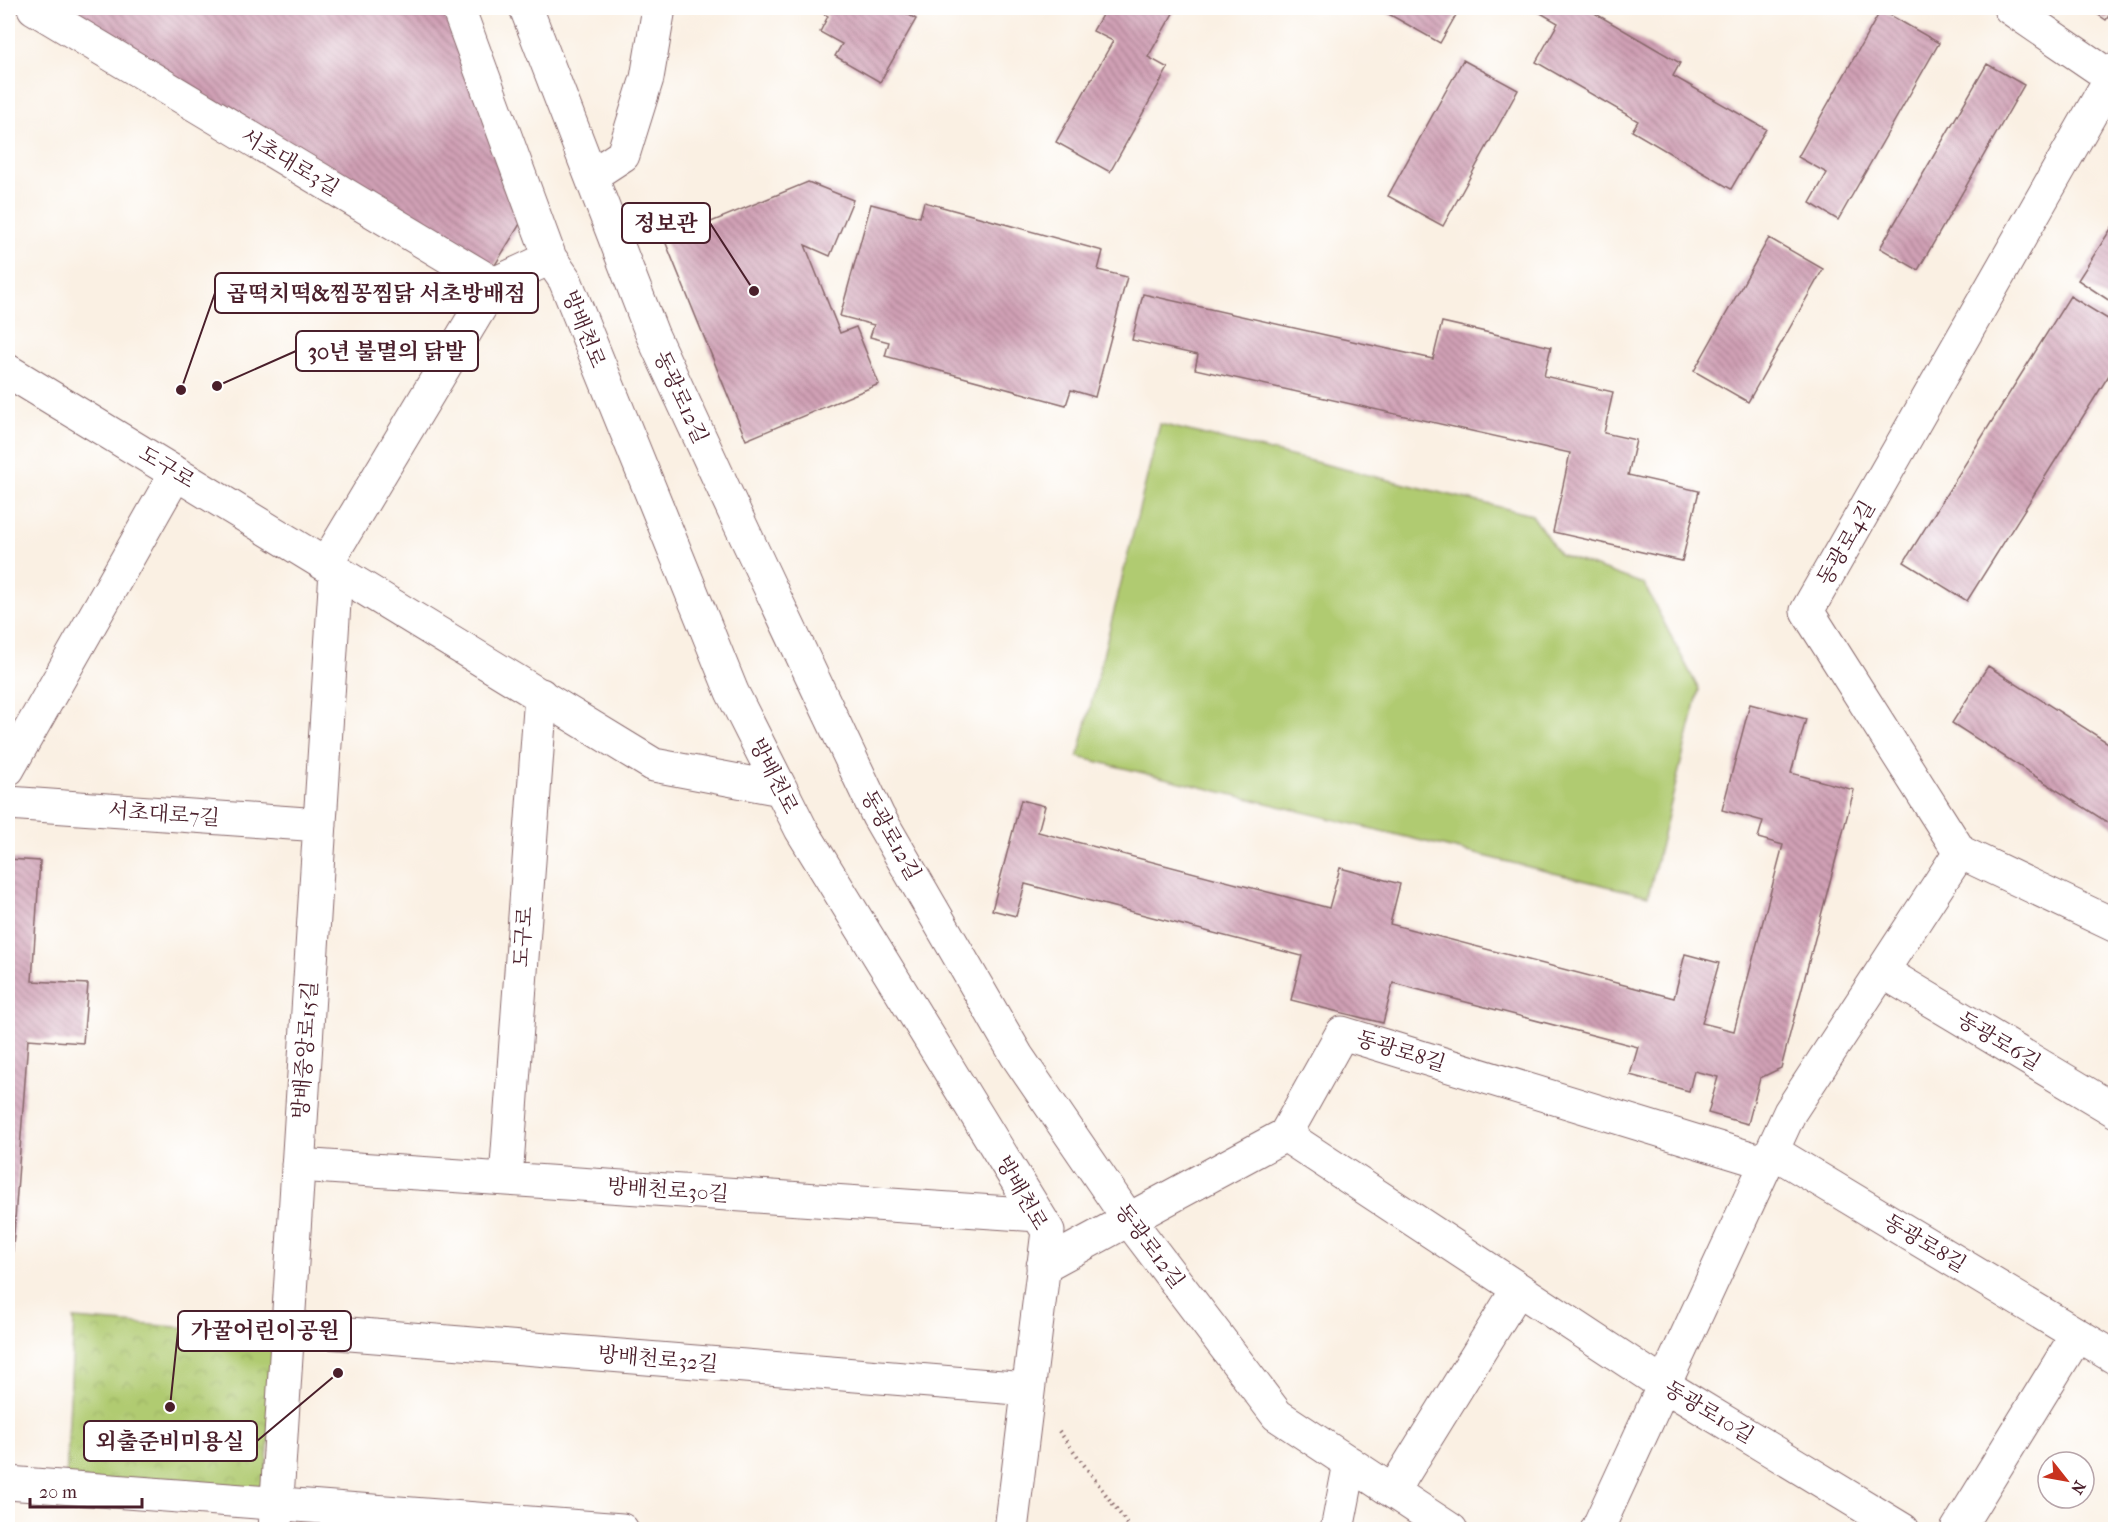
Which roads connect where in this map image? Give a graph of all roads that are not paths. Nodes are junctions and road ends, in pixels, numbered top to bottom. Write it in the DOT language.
graph roads {
  1 [pos="34,8"];
  2 [pos="458,8"];
  3 [pos="526,8"];
  4 [pos="659,8"];
  5 [pos="2010,8"];
  6 [pos="2113,73"];
  7 [pos="591,176"];
  8 [pos="550,258"];
  9 [pos="494,284"];
  10 [pos="8,370"];
  11 [pos="176,473"];
  12 [pos="331,568"];
  13 [pos="541,695"];
  14 [pos="8,769"];
  15 [pos="781,789"];
  16 [pos="8,803"];
  17 [pos="320,825"];
  18 [pos="1960,852"];
  19 [pos="2115,926"];
  20 [pos="1882,971"];
  21 [pos="2115,1111"];
  22 [pos="1285,1135"];
  23 [pos="1770,1157"];
  24 [pos="298,1165"];
  25 [pos="506,1179"];
  26 [pos="1038,1215"];
  27 [pos="1129,1220"];
  28 [pos="1043,1266"];
  29 [pos="1518,1289"];
  30 [pos="288,1329"];
  31 [pos="2077,1335"];
  32 [pos="2115,1358"];
  33 [pos="1664,1385"];
  34 [pos="1028,1389"];
  35 [pos="1350,1464"];
  36 [pos="8,1483"];
  37 [pos="1392,1491"];
  38 [pos="276,1517"];
  39 [pos="541,1527"];
  40 [pos="622,1530"];
  41 [pos="1011,1530"];
  42 [pos="1337,1530"];
  43 [pos="1451,1530"];
  44 [pos="1597,1530"];
  45 [pos="1903,1530"];
  46 [pos="1957,1530"];
  1 -- 9 [label="street, 서초대로3길"];
  2 -- 8 [label="street, 방배천로"];
  3 -- 7 [label="street, 동광로12길"];
  4 -- 7 [label="street"];
  5 -- 6 [label="street"];
  6 -- 18 [label="street, 동광로4길"];
  7 -- 27 [label="street, 동광로12길"];
  8 -- 9 [label="street"];
  8 -- 15 [label="street, 방배천로"];
  9 -- 12 [label="street"];
  10 -- 11 [label="street, 도구로"];
  11 -- 12 [label="street, 도구로"];
  11 -- 14 [label="street"];
  12 -- 13 [label="street, 도구로"];
  12 -- 17 [label="street, 방배중앙로15길"];
  13 -- 15 [label="street, 도구로"];
  13 -- 25 [label="street, 도구로"];
  15 -- 26 [label="street, 방배천로"];
  16 -- 17 [label="street, 서초대로7길"];
  17 -- 24 [label="street, 방배중앙로15길"];
  18 -- 19 [label="street"];
  18 -- 20 [label="street"];
  20 -- 21 [label="street, 동광로6길"];
  20 -- 23 [label="street"];
  22 -- 23 [label="street, 동광로8길"];
  22 -- 27 [label="street"];
  22 -- 29 [label="street, 동광로10길"];
  23 -- 31 [label="street, 동광로8길"];
  23 -- 33 [label="street"];
  24 -- 25 [label="street, 방배천로30길"];
  24 -- 30 [label="street, 방배중앙로15길"];
  25 -- 26 [label="street, 방배천로30길"];
  26 -- 28 [label="street, 방배천로"];
  27 -- 28 [label="street"];
  27 -- 35 [label="street, 동광로12길"];
  28 -- 34 [label="street, 방배천로"];
  29 -- 33 [label="street, 동광로10길"];
  29 -- 37 [label="street"];
  30 -- 34 [label="street, 방배천로32길"];
  30 -- 38 [label="street, 방배중앙로15길"];
  31 -- 32 [label="street, 동광로8길"];
  31 -- 46 [label="street"];
  33 -- 44 [label="street"];
  33 -- 45 [label="street, 동광로10길"];
  34 -- 41 [label="street, 방배천로"];
  35 -- 37 [label="street, 동광로12길"];
  35 -- 42 [label="street"];
  36 -- 38 [label="street"];
  37 -- 43 [label="street, 동광로12길"];
  38 -- 39 [label="street"];
  39 -- 40 [label="street"];
}
